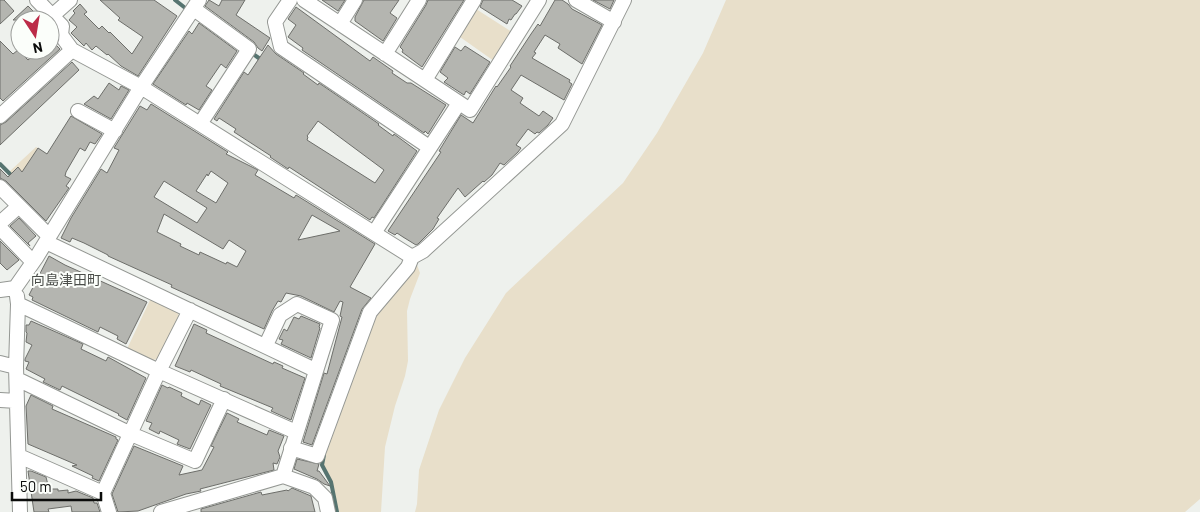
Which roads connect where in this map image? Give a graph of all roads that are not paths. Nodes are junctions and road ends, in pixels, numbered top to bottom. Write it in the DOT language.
graph roads {
  1 [pos="37,0"];
  2 [pos="70,0"];
  3 [pos="290,0"];
  4 [pos="304,0"];
  5 [pos="355,0"];
  6 [pos="419,0"];
  7 [pos="474,0"];
  8 [pos="539,0"];
  9 [pos="576,0"];
  10 [pos="624,0"];
  11 [pos="196,4"];
  12 [pos="46,10"];
  13 [pos="59,10"];
  14 [pos="614,22"];
  15 [pos="60,24"];
  16 [pos="340,24"];
  17 [pos="72,50"];
  18 [pos="385,54"];
  19 [pos="425,80"];
  20 [pos="141,87"];
  21 [pos="459,103"];
  22 [pos="78,110"];
  23 [pos="0,116"];
  24 [pos="200,124"];
  25 [pos="115,132"];
  26 [pos="428,147"];
  27 [pos="0,187"];
  28 [pos="19,206"];
  29 [pos="0,223"];
  30 [pos="0,228"];
  31 [pos="374,233"];
  32 [pos="48,239"];
  33 [pos="412,257"];
  34 [pos="33,262"];
  35 [pos="15,288"];
  36 [pos="0,290"];
  37 [pos="18,304"];
  38 [pos="190,310"];
  39 [pos="266,345"];
  40 [pos="0,363"];
  41 [pos="315,370"];
  42 [pos="159,371"];
  43 [pos="16,373"];
  44 [pos="224,399"];
  45 [pos="0,400"];
  46 [pos="17,401"];
  47 [pos="296,432"];
  48 [pos="131,434"];
  49 [pos="292,448"];
  50 [pos="19,456"];
  51 [pos="283,476"];
  52 [pos="104,493"];
  53 [pos="20,512"];
  54 [pos="109,512"];
  55 [pos="163,512"];
  56 [pos="328,512"];
  1 -- 12 [label="street"];
  2 -- 13 [label="street"];
  3 -- 26 [label="street"];
  4 -- 16 [label="street"];
  5 -- 16 [label="street"];
  6 -- 18 [label="street"];
  7 -- 19 [label="street"];
  8 -- 21 [label="street"];
  9 -- 14 [label="street"];
  10 -- 14 [label="street"];
  11 -- 20 [label="street"];
  11 -- 24 [label="street"];
  14 -- 33 [label="street"];
  15 -- 17 [label="street"];
  16 -- 18 [label="street"];
  17 -- 20 [label="street"];
  17 -- 23 [label="street"];
  18 -- 19 [label="street"];
  19 -- 21 [label="street"];
  20 -- 24 [label="street"];
  20 -- 25 [label="street"];
  21 -- 26 [label="street"];
  22 -- 25 [label="street"];
  24 -- 31 [label="street"];
  25 -- 32 [label="street"];
  26 -- 31 [label="street"];
  27 -- 28 [label="street"];
  28 -- 29 [label="street"];
  28 -- 32 [label="street"];
  30 -- 34 [label="street"];
  31 -- 33 [label="street"];
  32 -- 34 [label="street"];
  32 -- 38 [label="street"];
  33 -- 49 [label="street"];
  34 -- 35 [label="street"];
  35 -- 36 [label="street"];
  35 -- 37 [label="street"];
  37 -- 42 [label="street"];
  37 -- 43 [label="street"];
  38 -- 39 [label="street"];
  38 -- 42 [label="street"];
  39 -- 41 [label="street"];
  39 -- 41 [label="street"];
  40 -- 43 [label="street"];
  41 -- 47 [label="street"];
  42 -- 44 [label="street"];
  42 -- 48 [label="street"];
  43 -- 46 [label="street"];
  43 -- 48 [label="street"];
  44 -- 47 [label="street"];
  44 -- 48 [label="street"];
  45 -- 46 [label="street"];
  46 -- 50 [label="street"];
  47 -- 49 [label="street"];
  48 -- 52 [label="street"];
  49 -- 51 [label="street"];
  50 -- 52 [label="street"];
  50 -- 53 [label="street"];
  51 -- 55 [label="street"];
  51 -- 56 [label="street"];
  52 -- 54 [label="street"];
}
